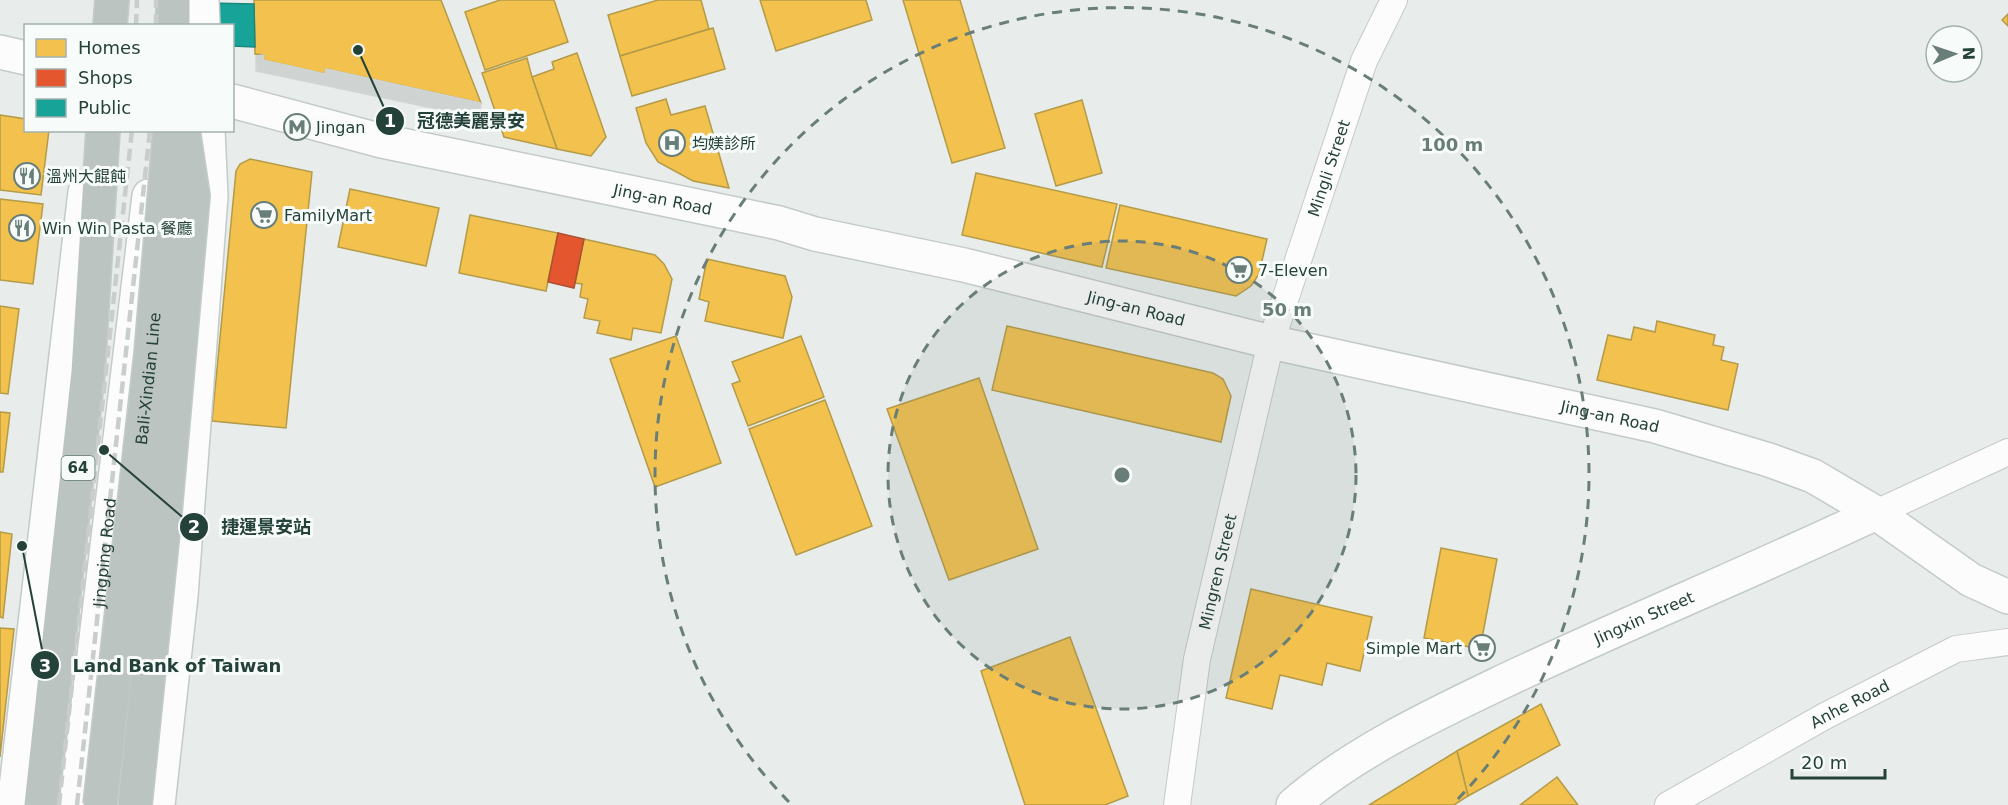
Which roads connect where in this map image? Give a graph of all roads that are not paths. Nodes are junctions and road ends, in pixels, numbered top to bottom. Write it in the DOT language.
graph roads {
  1 [pos="98,0"];
  2 [pos="112,0"];
  3 [pos="173,0"];
  4 [pos="202,0"];
  5 [pos="1394,0"];
  6 [pos="96,24"];
  7 [pos="110,24"];
  8 [pos="173,24"];
  9 [pos="204,24"];
  10 [pos="0,52"];
  11 [pos="24,58"];
  12 [pos="234,102"];
  13 [pos="91,132"];
  14 [pos="104,132"];
  15 [pos="170,132"];
  16 [pos="183,132"];
  17 [pos="184,132"];
  18 [pos="208,132"];
  19 [pos="1271,342"];
  20 [pos="2008,452"];
  21 [pos="1876,513"];
  22 [pos="2008,597"];
  23 [pos="2008,642"];
  24 [pos="14,805"];
  25 [pos="41,805"];
  26 [pos="76,805"];
  27 [pos="100,805"];
  28 [pos="135,805"];
  29 [pos="159,805"];
  30 [pos="1177,805"];
  31 [pos="1293,805"];
  32 [pos="1668,805"];
  1 -- 6 [label="main road"];
  2 -- 7 [label="highway"];
  3 -- 8 [label="highway"];
  4 -- 9 [label="main road"];
  5 -- 19 [label="street, Mingli Street"];
  10 -- 11 [label="main road"];
  12 -- 19 [label="main road, Jing-an Road"];
  13 -- 24 [label="main road"];
  14 -- 25 [label="highway, 64"];
  15 -- 27 [label="highway, Bali-Xindian Line, bridge"];
  16 -- 26 [label="main road, Jingping Road"];
  17 -- 28 [label="highway, bridge"];
  18 -- 29 [label="main road"];
  19 -- 21 [label="main road, Jing-an Road"];
  19 -- 30 [label="street, Mingren Street"];
  20 -- 21 [label="street, Jingxin Street"];
  21 -- 22 [label="main road, Jing-an Road"];
  21 -- 31 [label="main road, Jingxin Street"];
  23 -- 32 [label="street, Anhe Road"];
}
